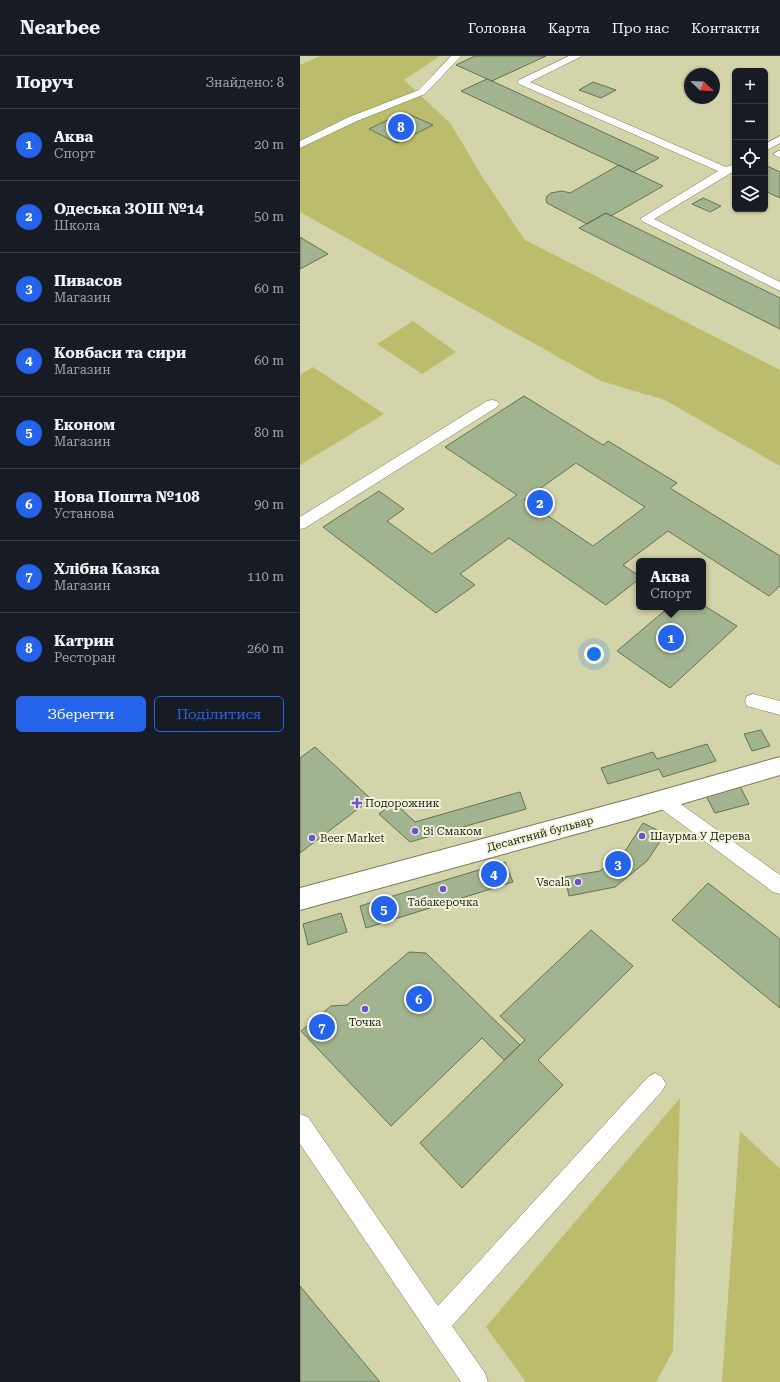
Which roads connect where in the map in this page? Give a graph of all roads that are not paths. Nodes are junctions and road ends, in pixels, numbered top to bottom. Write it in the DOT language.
graph roads {
  1 [pos="456,56"];
  2 [pos="577,56"];
  3 [pos="780,139"];
  4 [pos="300,145"];
  5 [pos="768,146"];
  6 [pos="731,168"];
  7 [pos="780,287"];
  8 [pos="492,404"];
  9 [pos="300,524"];
  10 [pos="753,701"];
  11 [pos="780,708"];
  12 [pos="780,766"];
  13 [pos="662,800"];
  14 [pos="780,886"];
  15 [pos="300,899"];
  16 [pos="655,1084"];
  17 [pos="300,1125"];
  18 [pos="437,1325"];
  19 [pos="476,1382"];
  1 -- 4 [label="lane"];
  2 -- 6 [label="lane"];
  3 -- 5 [label="lane"];
  6 -- 7 [label="lane"];
  8 -- 9 [label="lane"];
  10 -- 11 [label="lane"];
  12 -- 13 [label="street, Десантний бульвар"];
  13 -- 14 [label="lane"];
  13 -- 15 [label="street, Десантний бульвар"];
  16 -- 18 [label="lane"];
  17 -- 18 [label="lane"];
  18 -- 19 [label="lane"];
}
